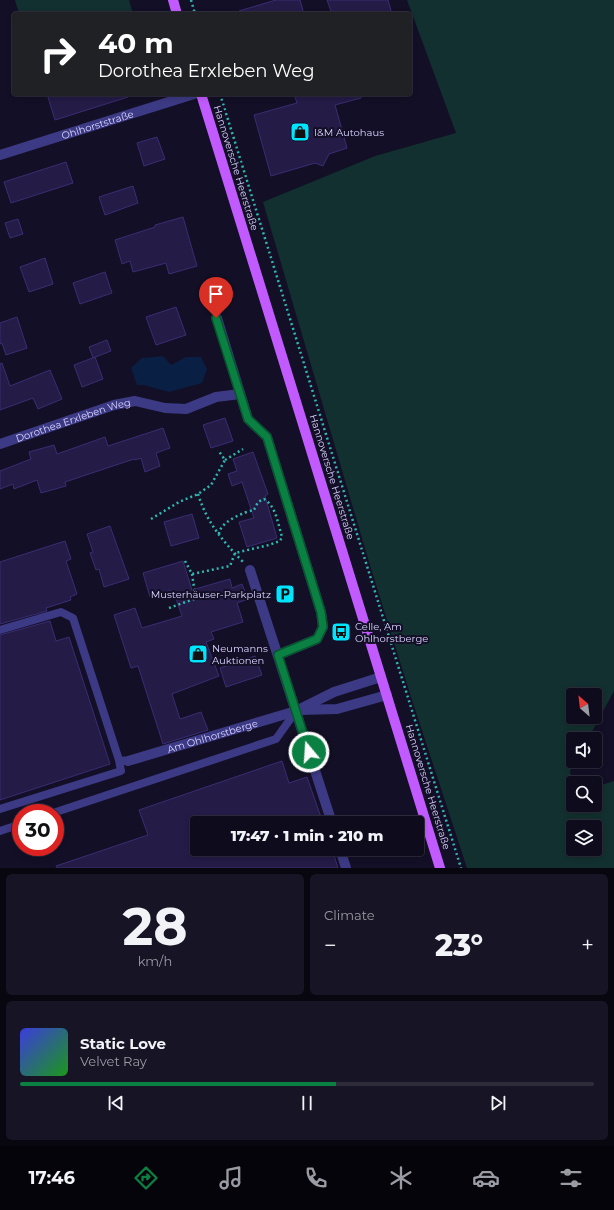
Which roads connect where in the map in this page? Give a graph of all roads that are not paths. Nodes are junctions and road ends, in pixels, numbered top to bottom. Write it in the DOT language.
graph roads {
  1 [pos="173,0"];
  2 [pos="176,12"];
  3 [pos="188,96"];
  4 [pos="202,96"];
  5 [pos="0,155"];
  6 [pos="216,318"];
  7 [pos="240,394"];
  8 [pos="0,444"];
  9 [pos="250,570"];
  10 [pos="0,630"];
  11 [pos="278,655"];
  12 [pos="381,677"];
  13 [pos="387,695"];
  14 [pos="296,710"];
  15 [pos="123,760"];
  16 [pos="0,809"];
  17 [pos="64,809"];
  18 [pos="330,816"];
  19 [pos="12,827"];
  20 [pos="0,831"];
  21 [pos="342,856"];
  22 [pos="346,868"];
  23 [pos="440,868"];
  1 -- 2 [label="main road"];
  3 -- 5 [label="street, Ohlhorststraße"];
  4 -- 12 [label="main road, Hannoversche Heerstraße"];
  6 -- 7 [label="street"];
  7 -- 8 [label="street, Dorothea Erxleben Weg"];
  7 -- 11 [label="street"];
  9 -- 11 [label="street"];
  10 -- 15 [label="lane"];
  11 -- 14 [label="street"];
  12 -- 13 [label="main road, Hannoversche Heerstraße"];
  12 -- 14 [label="street, Am Ohlhorstberge"];
  13 -- 14 [label="street, Am Ohlhorstberge"];
  13 -- 23 [label="main road, Hannoversche Heerstraße"];
  14 -- 15 [label="street, Am Ohlhorstberge"];
  14 -- 17 [label="lane"];
  14 -- 18 [label="street"];
  15 -- 16 [label="lane"];
  19 -- 20 [label="lane"];
  21 -- 22 [label="street"];
}
